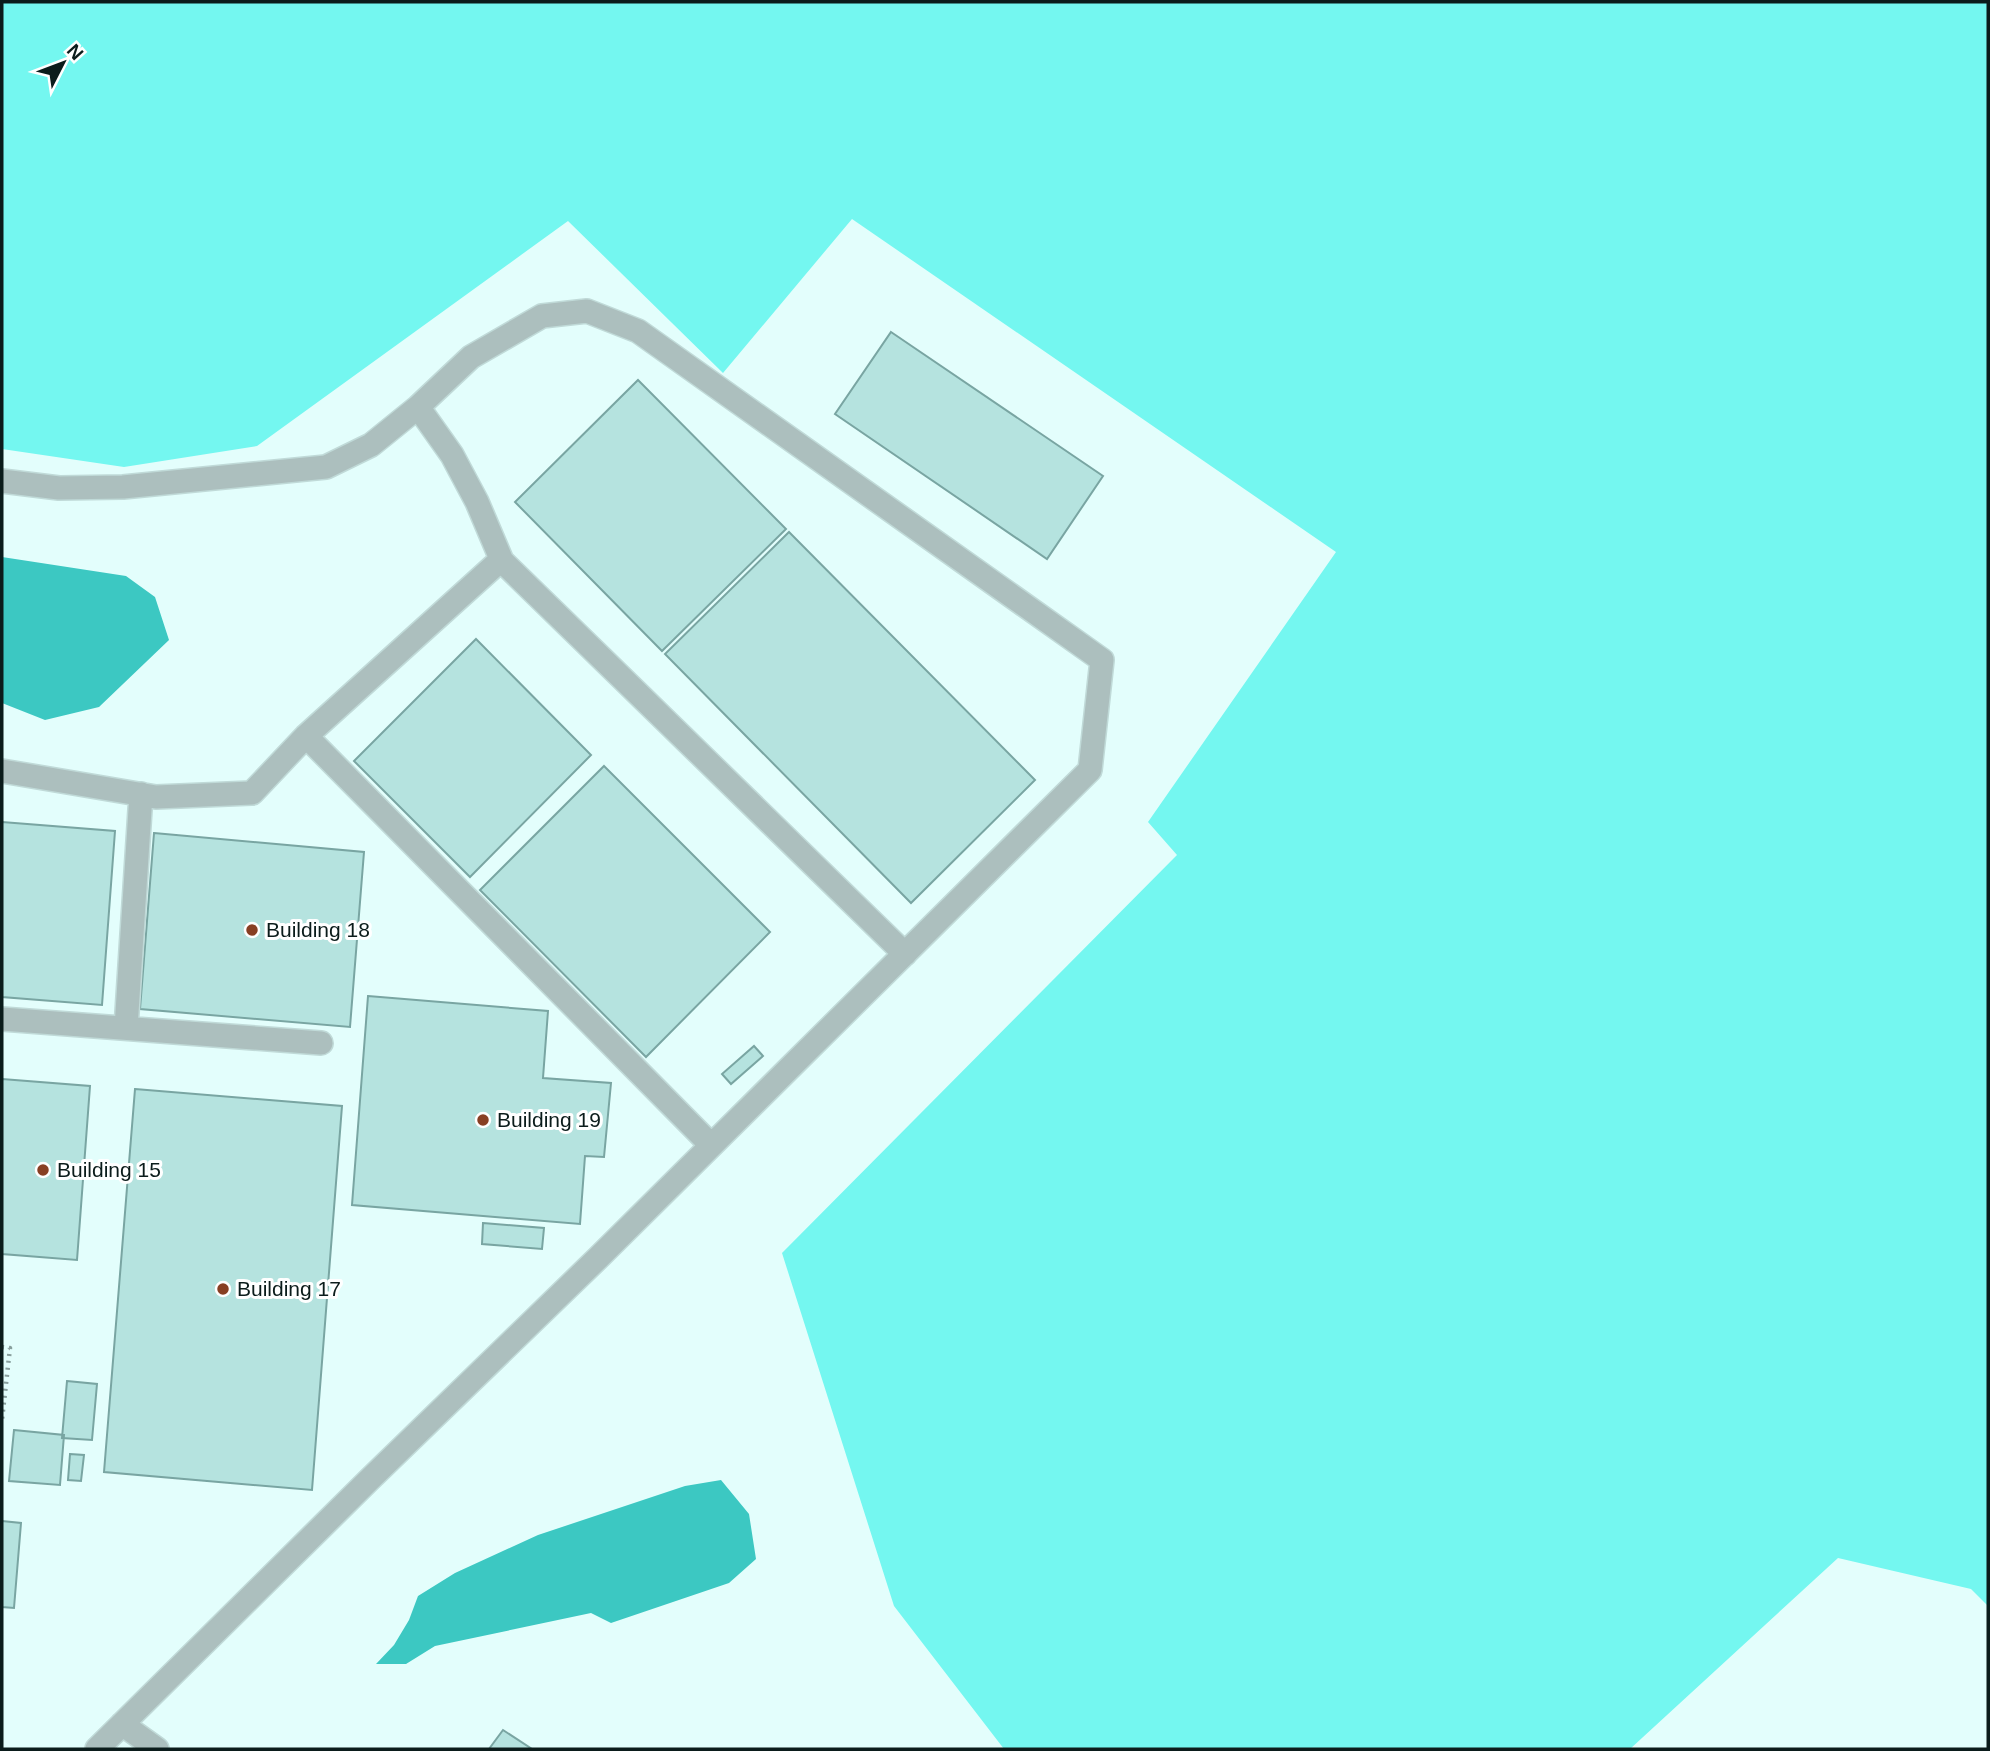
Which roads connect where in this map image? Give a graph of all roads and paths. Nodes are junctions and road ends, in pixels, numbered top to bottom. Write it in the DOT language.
graph roads {
  1 [pos="418,407"];
  2 [pos="2,481"];
  3 [pos="502,561"];
  4 [pos="306,736"];
  5 [pos="2,771"];
  6 [pos="141,794"];
  7 [pos="905,954"];
  8 [pos="2,1019"];
  9 [pos="126,1028"];
  10 [pos="321,1043"];
  11 [pos="711,1145"];
  12 [pos="2,1346"];
  13 [pos="2,1420"];
  14 [pos="122,1724"];
  15 [pos="97,1749"];
  16 [pos="157,1749"];
  1 -- 2 [label="lane"];
  1 -- 3 [label="lane"];
  1 -- 7 [label="lane"];
  3 -- 4 [label="lane"];
  3 -- 7 [label="lane"];
  4 -- 6 [label="lane"];
  4 -- 11 [label="lane"];
  5 -- 6 [label="lane"];
  6 -- 9 [label="lane"];
  7 -- 11 [label="lane"];
  8 -- 9 [label="lane"];
  9 -- 10 [label="lane"];
  11 -- 14 [label="lane"];
  12 -- 13 [label="path"];
  14 -- 15 [label="lane"];
  14 -- 16 [label="lane"];
}
